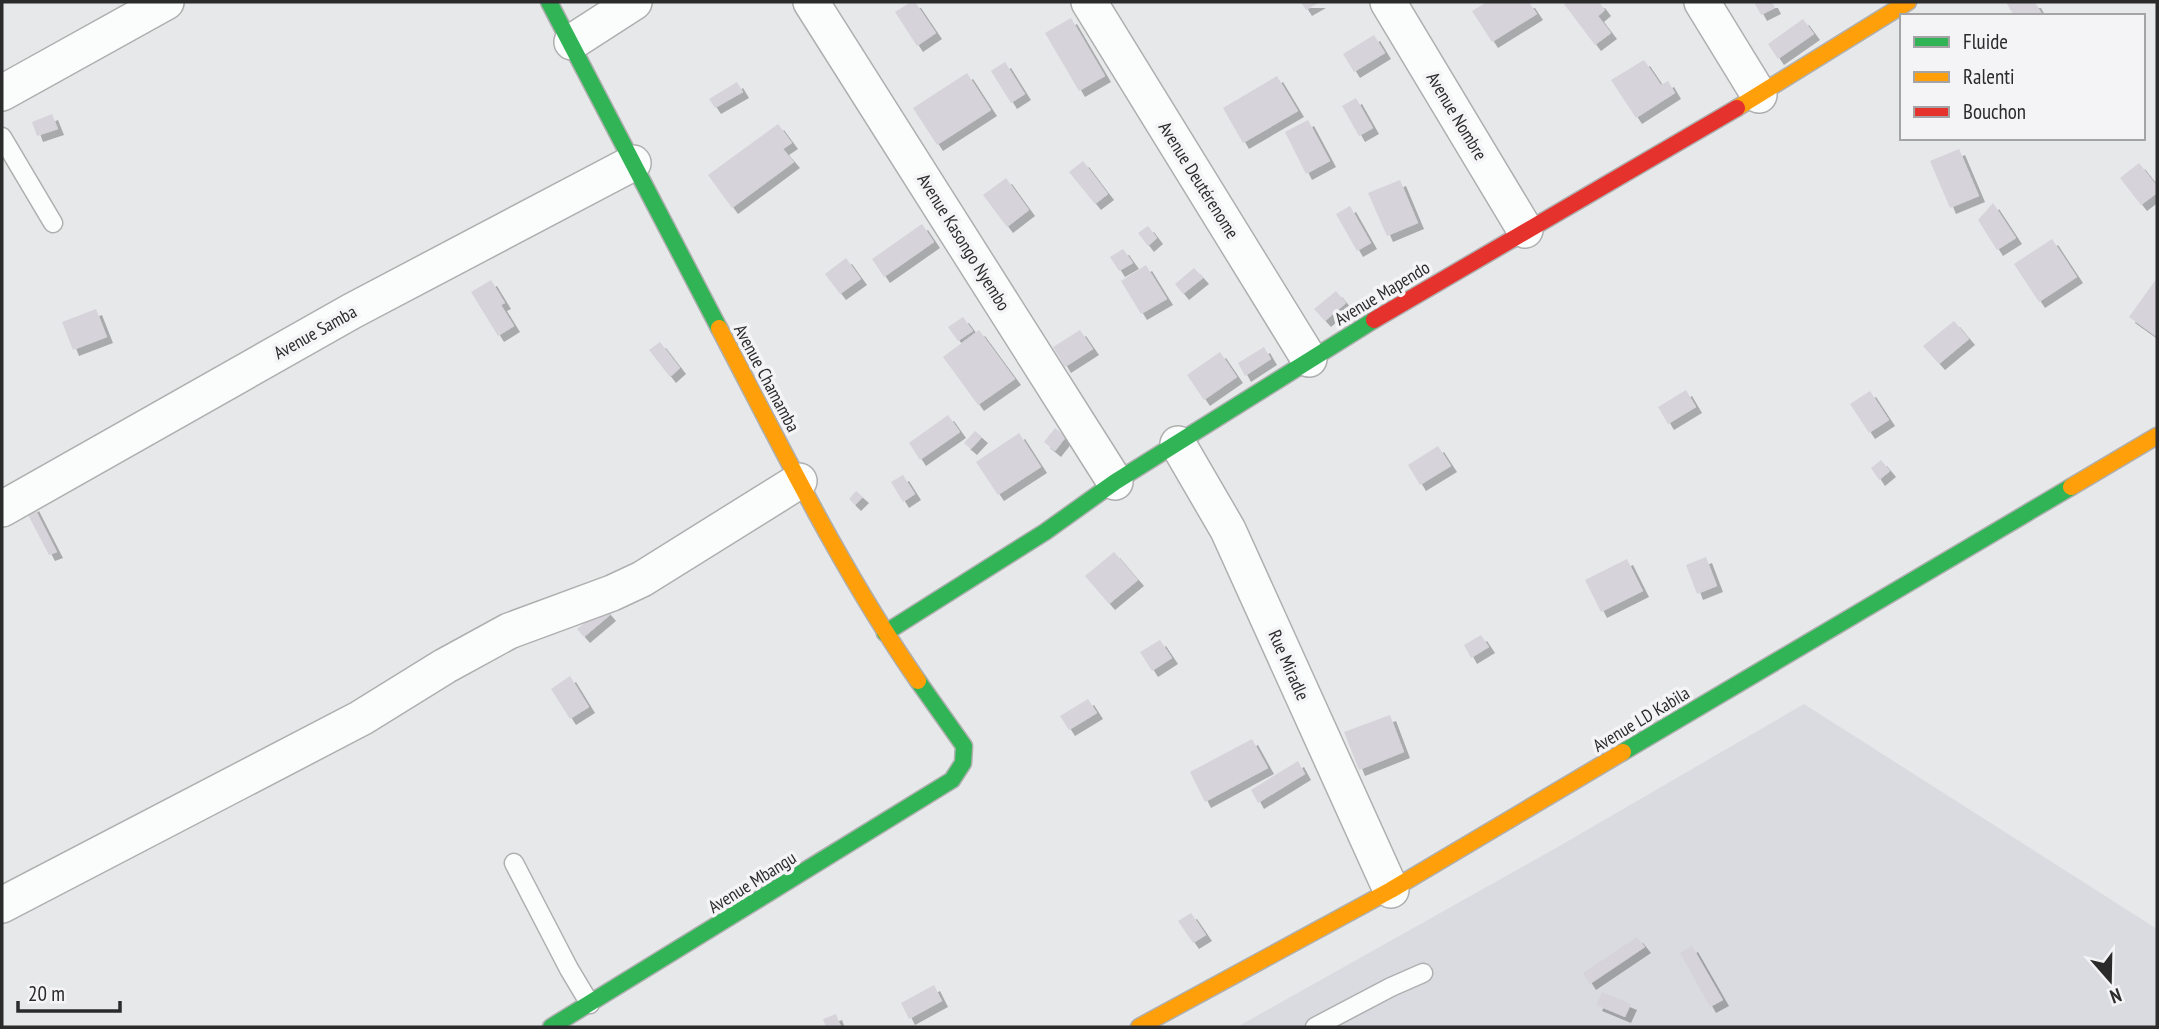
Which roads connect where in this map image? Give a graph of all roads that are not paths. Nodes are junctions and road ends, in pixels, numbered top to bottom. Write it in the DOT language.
graph roads {
  1 [pos="166,2"];
  2 [pos="549,2"];
  3 [pos="634,2"];
  4 [pos="811,2"];
  5 [pos="1088,2"];
  6 [pos="1388,2"];
  7 [pos="1702,2"];
  8 [pos="1908,2"];
  9 [pos="572,42"];
  10 [pos="2,93"];
  11 [pos="1759,95"];
  12 [pos="2,137"];
  13 [pos="633,163"];
  14 [pos="53,223"];
  15 [pos="1525,230"];
  16 [pos="1309,359"];
  17 [pos="2157,436"];
  18 [pos="1178,444"];
  19 [pos="799,481"];
  20 [pos="1115,482"];
  21 [pos="2,509"];
  22 [pos="886,634"];
  23 [pos="966,761"];
  24 [pos="514,863"];
  25 [pos="1391,890"];
  26 [pos="2,905"];
  27 [pos="1423,974"];
  28 [pos="590,1004"];
  29 [pos="551,1027"];
  30 [pos="1139,1027"];
  31 [pos="1315,1027"];
  1 -- 10 [label="street"];
  2 -- 9 [label="street, Avenue Chamamba"];
  3 -- 9 [label="street"];
  4 -- 20 [label="street, Avenue Kasongo Nyembo"];
  5 -- 16 [label="street, Avenue Deutérenome"];
  6 -- 15 [label="street, Avenue Nombre"];
  7 -- 11 [label="street"];
  8 -- 11 [label="street, Avenue Mapendo"];
  9 -- 13 [label="street, Avenue Chamamba"];
  11 -- 15 [label="street, Avenue Mapendo"];
  12 -- 14 [label="lane"];
  13 -- 19 [label="street, Avenue Chamamba"];
  13 -- 21 [label="street, Avenue Samba"];
  15 -- 16 [label="street, Avenue Mapendo"];
  16 -- 18 [label="street, Avenue Mapendo"];
  17 -- 25 [label="street, Avenue LD Kabila"];
  18 -- 20 [label="street, Avenue Mapendo"];
  18 -- 25 [label="street, Rue Miradle"];
  19 -- 22 [label="street, Avenue Chamamba"];
  19 -- 26 [label="street"];
  20 -- 22 [label="street, Avenue Mapendo"];
  22 -- 23 [label="street, Avenue Chamamba"];
  23 -- 28 [label="street, Avenue Mbangu"];
  24 -- 28 [label="lane"];
  25 -- 30 [label="street, Avenue LD Kabila"];
  27 -- 31 [label="lane"];
  28 -- 29 [label="street, Avenue Mbangu"];
}
